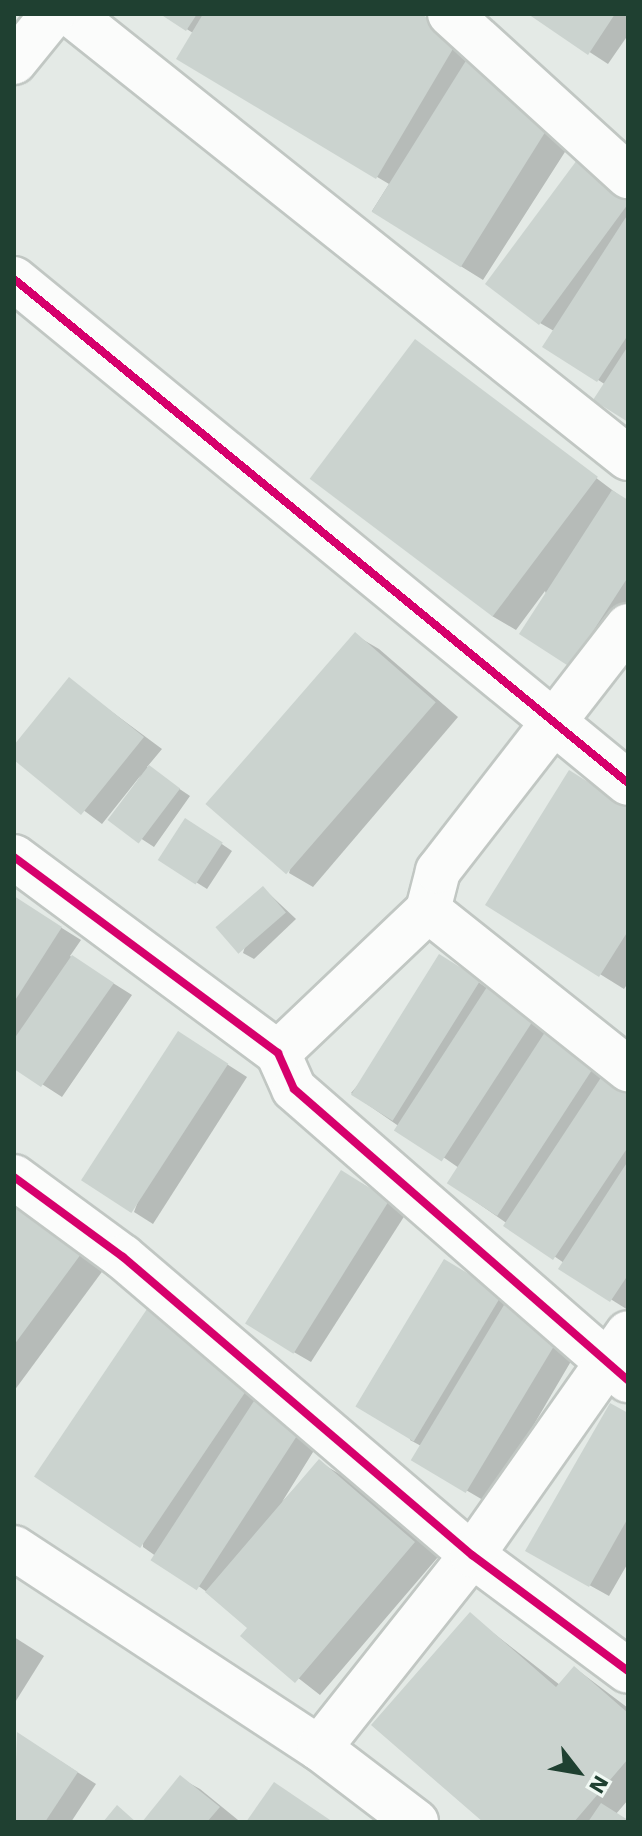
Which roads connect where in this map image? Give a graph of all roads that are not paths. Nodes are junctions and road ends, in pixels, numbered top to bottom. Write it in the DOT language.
graph roads {
  1 [pos="53,14"];
  2 [pos="71,14"];
  3 [pos="450,14"];
  4 [pos="14,62"];
  5 [pos="628,176"];
  6 [pos="14,279"];
  7 [pos="628,458"];
  8 [pos="628,626"];
  9 [pos="551,724"];
  10 [pos="628,783"];
  11 [pos="14,857"];
  12 [pos="428,910"];
  13 [pos="278,1053"];
  14 [pos="628,1069"];
  15 [pos="14,1177"];
  16 [pos="620,1359"];
  17 [pos="14,1548"];
  18 [pos="472,1555"];
  19 [pos="628,1671"];
  20 [pos="319,1748"];
  21 [pos="416,1822"];
  1 -- 4 [label="street"];
  2 -- 7 [label="street"];
  3 -- 5 [label="street"];
  6 -- 9 [label="street"];
  8 -- 9 [label="street"];
  9 -- 10 [label="street"];
  9 -- 12 [label="street"];
  11 -- 13 [label="street"];
  12 -- 13 [label="street"];
  12 -- 14 [label="street"];
  13 -- 16 [label="street"];
  15 -- 18 [label="street"];
  16 -- 18 [label="street"];
  17 -- 20 [label="street"];
  18 -- 19 [label="street"];
  18 -- 20 [label="street"];
  20 -- 21 [label="street"];
}
